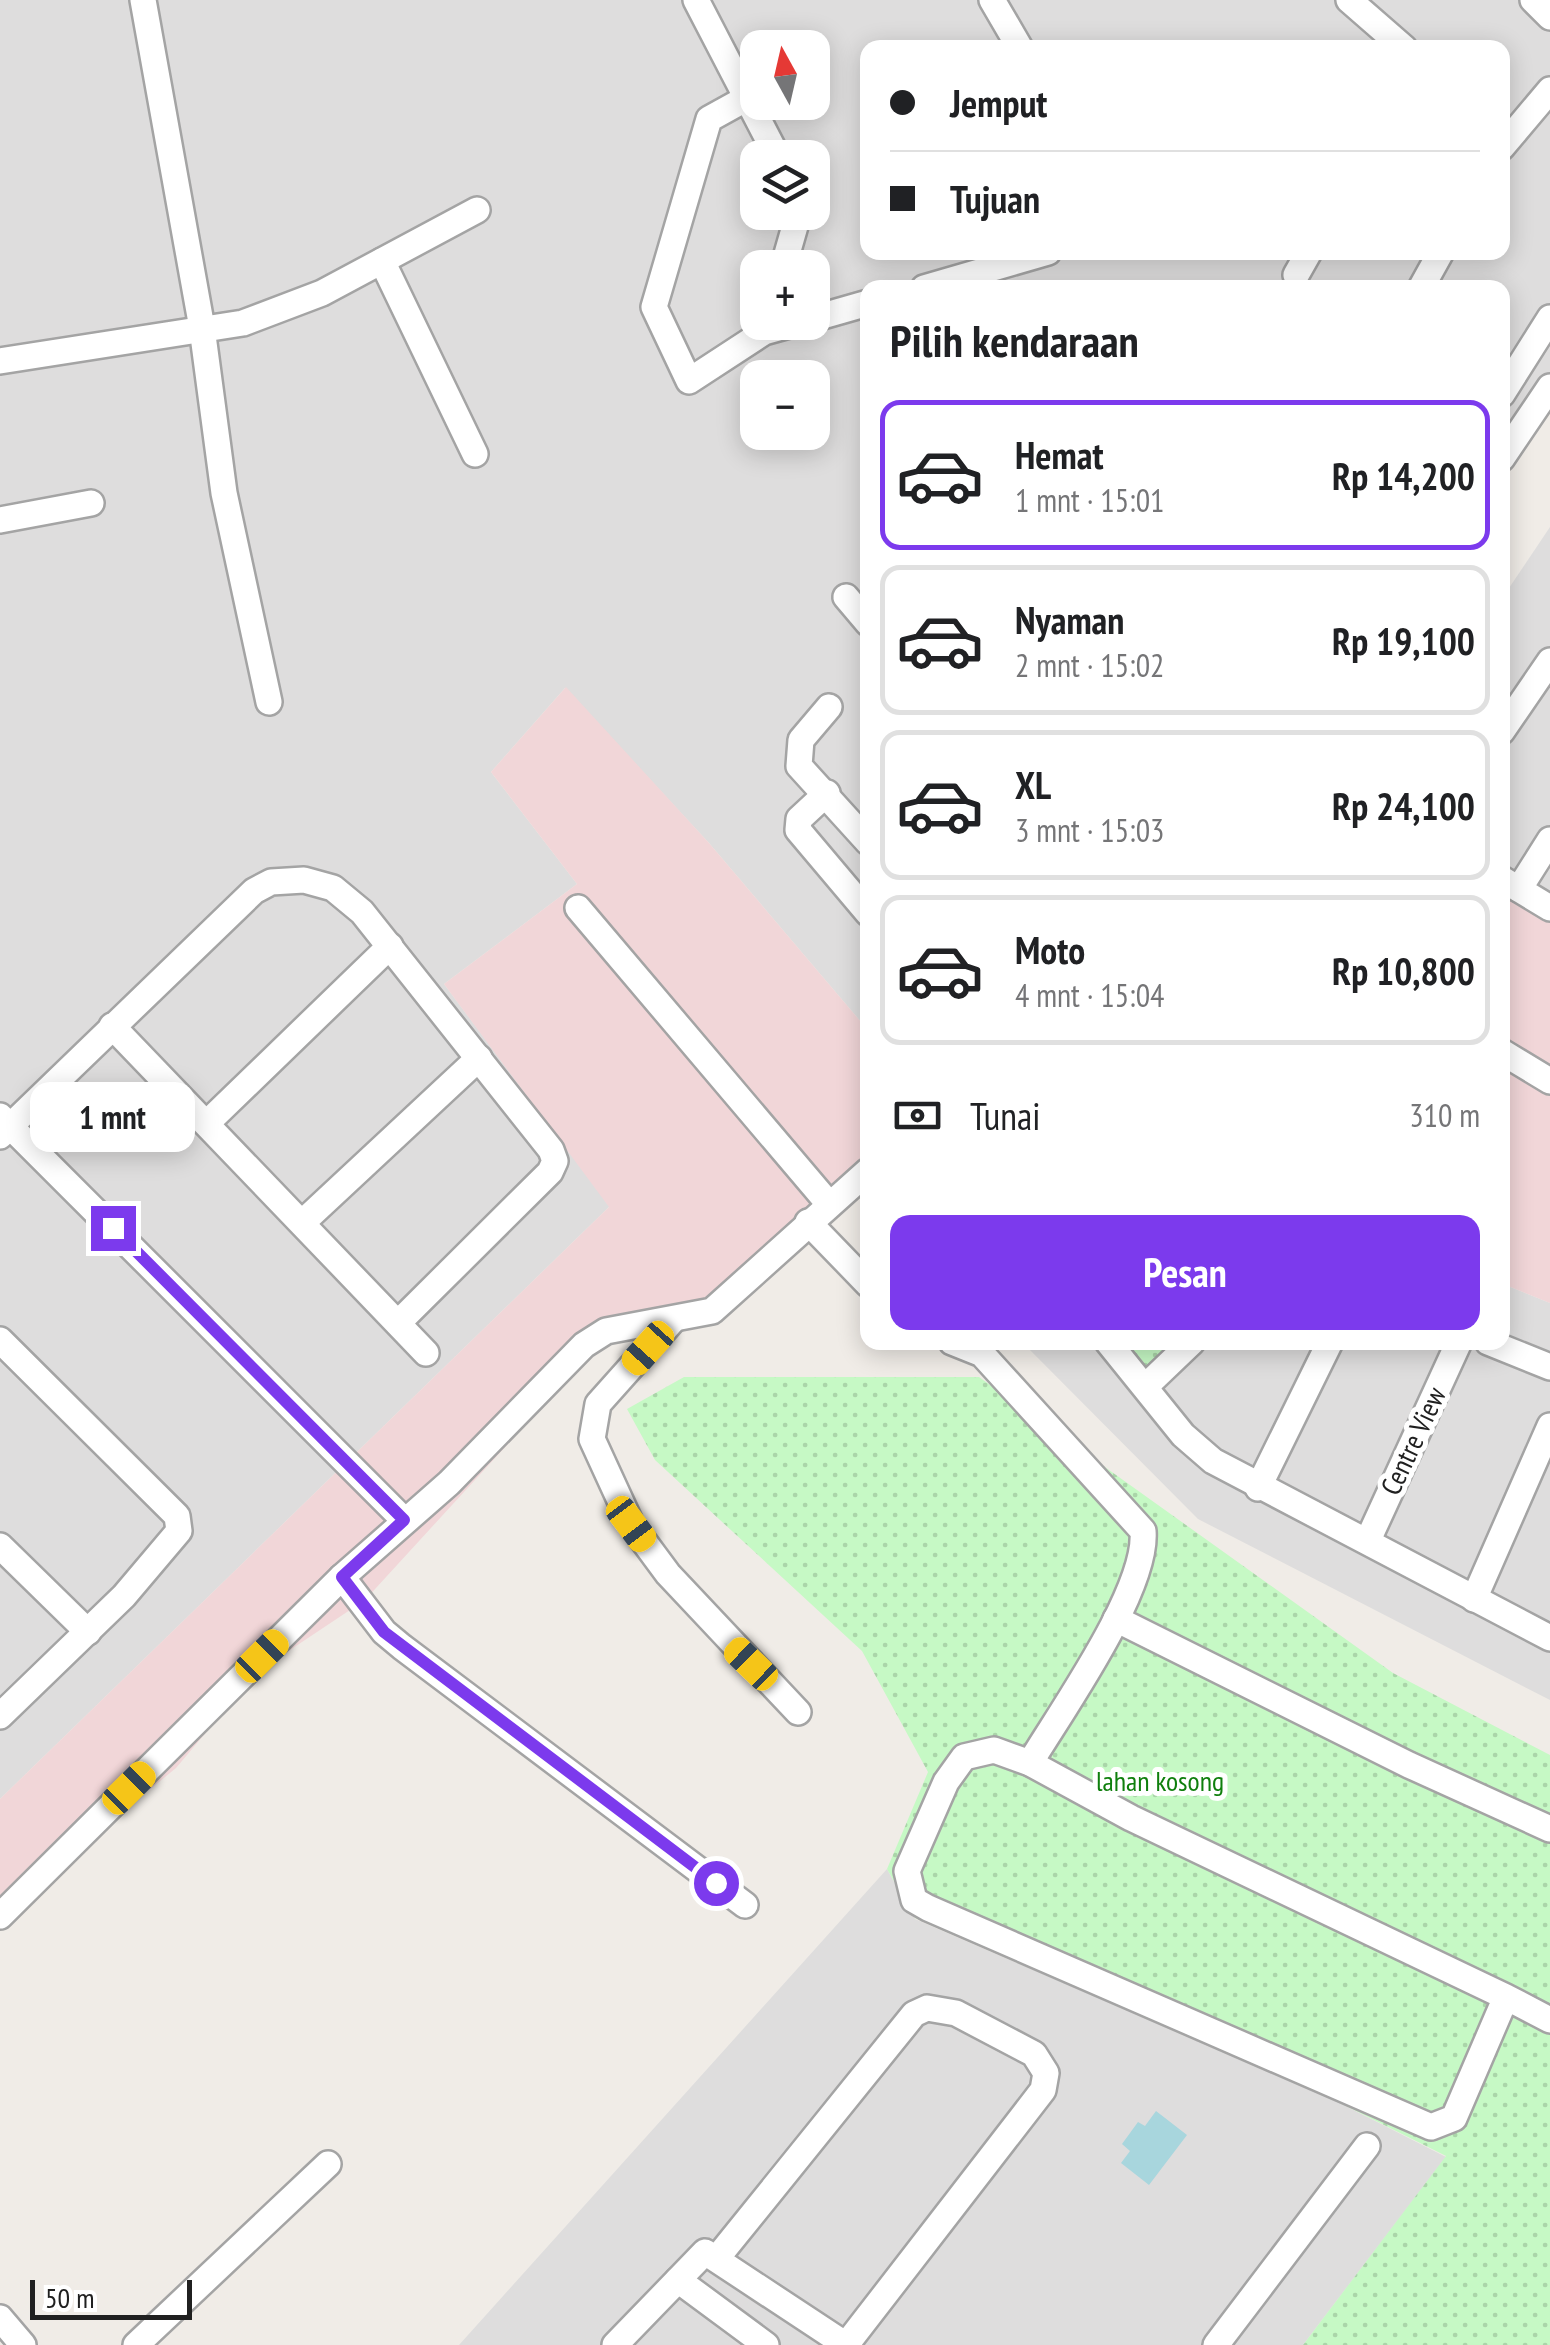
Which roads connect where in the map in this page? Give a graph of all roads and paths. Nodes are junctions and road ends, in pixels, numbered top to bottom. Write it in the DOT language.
graph roads {
  1 [pos="143,0"];
  2 [pos="696,0"];
  3 [pos="992,0"];
  4 [pos="1348,0"];
  5 [pos="1533,0"];
  6 [pos="1550,18"];
  7 [pos="1015,40"];
  8 [pos="1395,40"];
  9 [pos="740,85"];
  10 [pos="1550,90"];
  11 [pos="740,102"];
  12 [pos="1510,135"];
  13 [pos="478,210"];
  14 [pos="1020,260"];
  15 [pos="382,261"];
  16 [pos="952,280"];
  17 [pos="860,306"];
  18 [pos="830,314"];
  19 [pos="1550,318"];
  20 [pos="202,328"];
  21 [pos="748,340"];
  22 [pos="0,360"];
  23 [pos="1510,378"];
  24 [pos="1550,387"];
  25 [pos="1510,446"];
  26 [pos="475,454"];
  27 [pos="91,503"];
  28 [pos="0,520"];
  29 [pos="846,598"];
  30 [pos="860,614"];
  31 [pos="1549,664"];
  32 [pos="269,702"];
  33 [pos="829,707"];
  34 [pos="1510,720"];
  35 [pos="827,793"];
  36 [pos="860,832"];
  37 [pos="1550,840"];
  38 [pos="1511,884"];
  39 [pos="860,904"];
  40 [pos="578,908"];
  41 [pos="1550,908"];
  42 [pos="390,946"];
  43 [pos="112,1026"];
  44 [pos="1510,1057"];
  45 [pos="479,1058"];
  46 [pos="1550,1081"];
  47 [pos="208,1123"];
  48 [pos="4,1126"];
  49 [pos="860,1178"];
  50 [pos="829,1204"];
  51 [pos="304,1222"];
  52 [pos="808,1222"];
  53 [pos="860,1276"];
  54 [pos="674,1320"];
  55 [pos="398,1324"];
  56 [pos="3,1348"];
  57 [pos="972,1350"];
  58 [pos="1115,1350"];
  59 [pos="1184,1350"];
  60 [pos="1326,1350"];
  61 [pos="1455,1350"];
  62 [pos="1509,1350"];
  63 [pos="426,1353"];
  64 [pos="1550,1366"];
  65 [pos="1147,1385"];
  66 [pos="1550,1426"];
  67 [pos="1258,1488"];
  68 [pos="404,1520"];
  69 [pos="1368,1540"];
  70 [pos="0,1546"];
  71 [pos="342,1577"];
  72 [pos="1474,1599"];
  73 [pos="1116,1619"];
  74 [pos="88,1632"];
  75 [pos="1550,1638"];
  76 [pos="798,1712"];
  77 [pos="0,1716"];
  78 [pos="1030,1763"];
  79 [pos="1550,1829"];
  80 [pos="745,1905"];
  81 [pos="0,1916"];
  82 [pos="1506,1997"];
  83 [pos="1550,2020"];
  84 [pos="1366,2146"];
  85 [pos="328,2164"];
  86 [pos="717,2258"];
  87 [pos="678,2280"];
  88 [pos="0,2318"];
  89 [pos="23,2345"];
  90 [pos="136,2345"];
  91 [pos="615,2345"];
  92 [pos="766,2345"];
  93 [pos="846,2345"];
  94 [pos="1216,2345"];
  1 -- 20 [label="street"];
  2 -- 9 [label="street"];
  3 -- 7 [label="street"];
  4 -- 8 [label="street"];
  5 -- 6 [label="street"];
  10 -- 12 [label="street"];
  11 -- 21 [label="street"];
  13 -- 15 [label="street"];
  14 -- 16 [label="street"];
  15 -- 20 [label="street"];
  15 -- 26 [label="street"];
  17 -- 18 [label="street"];
  19 -- 23 [label="street"];
  20 -- 22 [label="street"];
  20 -- 32 [label="street"];
  24 -- 25 [label="street"];
  27 -- 28 [label="street"];
  29 -- 30 [label="street"];
  31 -- 34 [label="street"];
  33 -- 35 [label="street"];
  35 -- 36 [label="street"];
  35 -- 39 [label="street"];
  37 -- 38 [label="street"];
  38 -- 41 [label="street"];
  40 -- 50 [label="street"];
  42 -- 43 [label="street"];
  42 -- 45 [label="street"];
  42 -- 47 [label="street"];
  43 -- 47 [label="street"];
  43 -- 48 [label="street"];
  44 -- 46 [label="street"];
  45 -- 51 [label="street"];
  45 -- 55 [label="street"];
  47 -- 51 [label="street"];
  48 -- 68 [label="street"];
  49 -- 50 [label="street"];
  50 -- 52 [label="street"];
  51 -- 55 [label="street"];
  52 -- 53 [label="street"];
  52 -- 54 [label="street"];
  54 -- 68 [label="street"];
  54 -- 76 [label="street"];
  55 -- 63 [label="street"];
  56 -- 74 [label="street"];
  57 -- 73 [label="street"];
  58 -- 65 [label="street"];
  59 -- 65 [label="street"];
  60 -- 67 [label="street"];
  61 -- 69 [label="street, Centre View"];
  62 -- 64 [label="street"];
  65 -- 67 [label="street"];
  66 -- 72 [label="street"];
  67 -- 69 [label="street"];
  68 -- 71 [label="street"];
  69 -- 72 [label="street"];
  70 -- 74 [label="street"];
  71 -- 80 [label="street"];
  71 -- 81 [label="street"];
  72 -- 75 [label="street"];
  73 -- 78 [label="street"];
  73 -- 79 [label="street"];
  74 -- 77 [label="street"];
  78 -- 82 [label="street"];
  78 -- 82 [label="street"];
  82 -- 83 [label="street"];
  84 -- 94 [label="street"];
  85 -- 90 [label="street"];
  86 -- 87 [label="street"];
  86 -- 93 [label="street"];
  86 -- 93 [label="street"];
  87 -- 91 [label="street"];
  87 -- 92 [label="street"];
  88 -- 89 [label="street"];
}
